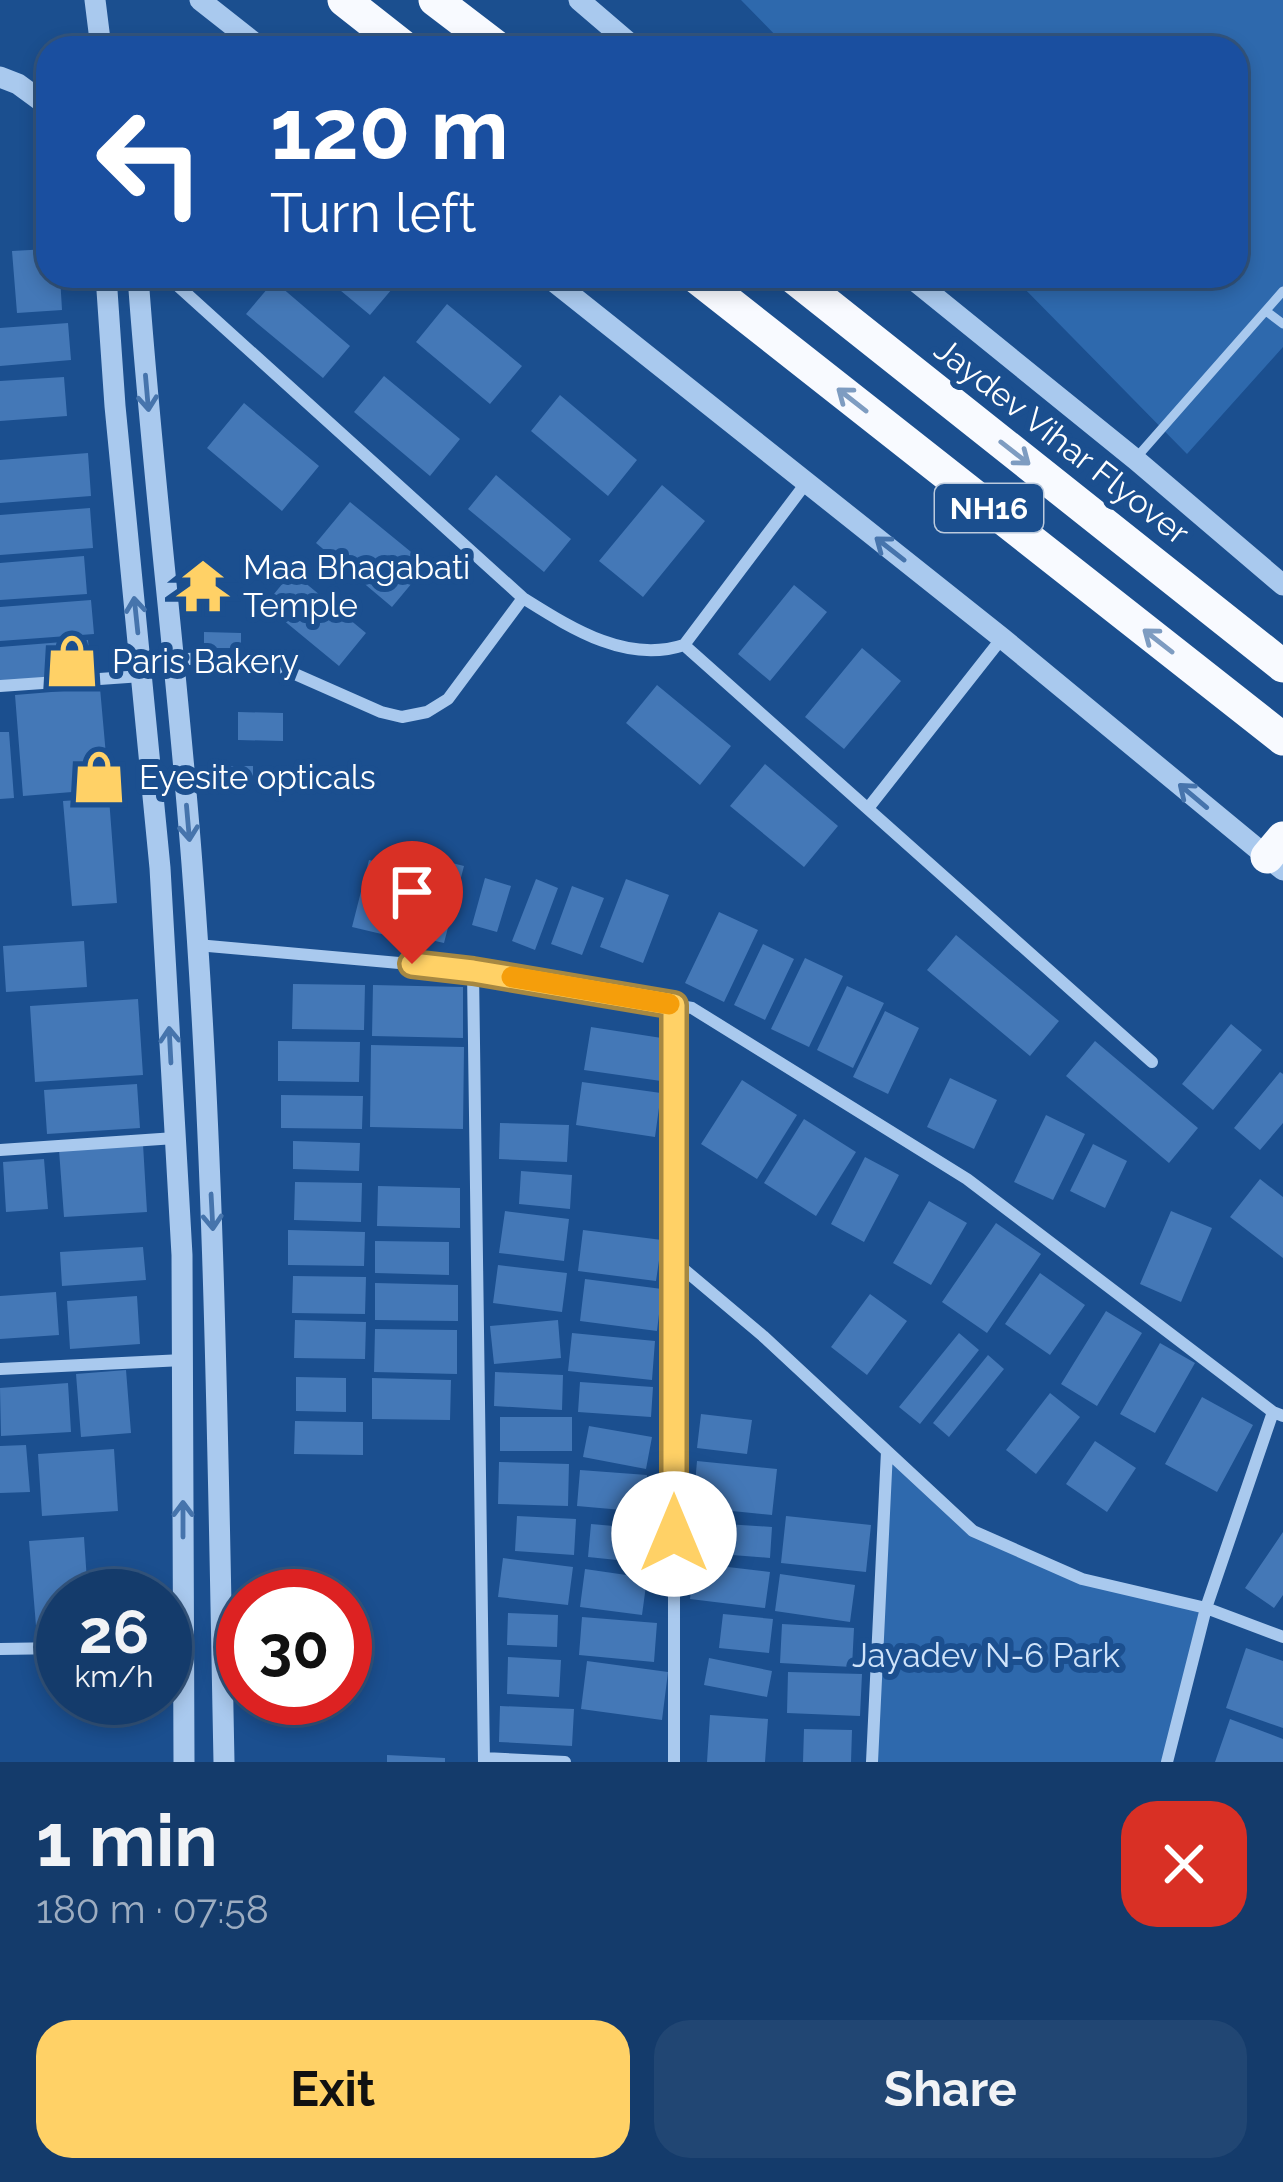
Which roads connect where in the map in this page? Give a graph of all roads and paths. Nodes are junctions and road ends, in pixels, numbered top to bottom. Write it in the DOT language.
graph roads {
  1 [pos="95,0"];
  2 [pos="200,0"];
  3 [pos="344,0"];
  4 [pos="435,0"];
  5 [pos="579,0"];
  6 [pos="100,36"];
  7 [pos="246,36"];
  8 [pos="390,36"];
  9 [pos="482,36"];
  10 [pos="621,36"];
  11 [pos="0,77"];
  12 [pos="36,97"];
  13 [pos="107,288"];
  14 [pos="141,288"];
  15 [pos="179,288"];
  16 [pos="563,288"];
  17 [pos="709,288"];
  18 [pos="807,288"];
  19 [pos="924,288"];
  20 [pos="1283,291"];
  21 [pos="1266,311"];
  22 [pos="1283,324"];
  23 [pos="1135,459"];
  24 [pos="806,483"];
  25 [pos="1283,585"];
  26 [pos="524,598"];
  27 [pos="1002,638"];
  28 [pos="685,645"];
  29 [pos="174,660"];
  30 [pos="1283,666"];
  31 [pos="142,676"];
  32 [pos="0,686"];
  33 [pos="1283,739"];
  34 [pos="869,807"];
  35 [pos="1278,855"];
  36 [pos="197,945"];
  37 [pos="473,971"];
  38 [pos="674,1005"];
  39 [pos="1152,1062"];
  40 [pos="176,1138"];
  41 [pos="0,1150"];
  42 [pos="214,1254"];
  43 [pos="182,1255"];
  44 [pos="674,1261"];
  45 [pos="183,1360"];
  46 [pos="0,1369"];
  47 [pos="1278,1414"];
  48 [pos="887,1451"];
  49 [pos="176,1569"];
  50 [pos="1206,1608"];
  51 [pos="1283,1637"];
  52 [pos="36,1648"];
  53 [pos="0,1649"];
  54 [pos="181,1725"];
  55 [pos="484,1760"];
  56 [pos="184,1762"];
  57 [pos="224,1762"];
  58 [pos="565,1762"];
  59 [pos="674,1762"];
  60 [pos="872,1762"];
  61 [pos="1167,1762"];
  1 -- 6 [label="street"];
  2 -- 7 [label="street"];
  3 -- 8 [label="highway"];
  4 -- 9 [label="highway"];
  5 -- 10 [label="street"];
  11 -- 12 [label="street"];
  31 -- 13 [label="street, one-way"];
  14 -- 29 [label="street, one-way"];
  15 -- 26 [label="street"];
  16 -- 24 [label="street"];
  33 -- 17 [label="highway, NH16, one-way"];
  18 -- 30 [label="highway, Jaydev Vihar Flyover / NH16, one-way"];
  19 -- 23 [label="street"];
  20 -- 21 [label="lane"];
  21 -- 22 [label="lane"];
  21 -- 23 [label="lane"];
  23 -- 25 [label="street"];
  27 -- 24 [label="street, one-way"];
  24 -- 28 [label="street"];
  26 -- 28 [label="street"];
  26 -- 29 [label="street"];
  27 -- 34 [label="street"];
  35 -- 27 [label="street, one-way"];
  28 -- 34 [label="street"];
  29 -- 36 [label="street, one-way"];
  31 -- 32 [label="street"];
  40 -- 31 [label="street, one-way"];
  34 -- 39 [label="street"];
  36 -- 37 [label="street"];
  36 -- 42 [label="street, one-way"];
  37 -- 38 [label="street"];
  37 -- 55 [label="street"];
  38 -- 44 [label="street"];
  38 -- 47 [label="street"];
  40 -- 41 [label="street"];
  40 -- 43 [label="street"];
  42 -- 43 [label="street"];
  42 -- 57 [label="street"];
  43 -- 45 [label="street"];
  44 -- 48 [label="street"];
  44 -- 59 [label="street"];
  45 -- 46 [label="street"];
  49 -- 45 [label="street, one-way"];
  47 -- 50 [label="street"];
  48 -- 50 [label="street"];
  48 -- 60 [label="street"];
  50 -- 51 [label="street"];
  50 -- 61 [label="street"];
  52 -- 53 [label="street"];
  54 -- 56 [label="street"];
  55 -- 58 [label="street"];
}
